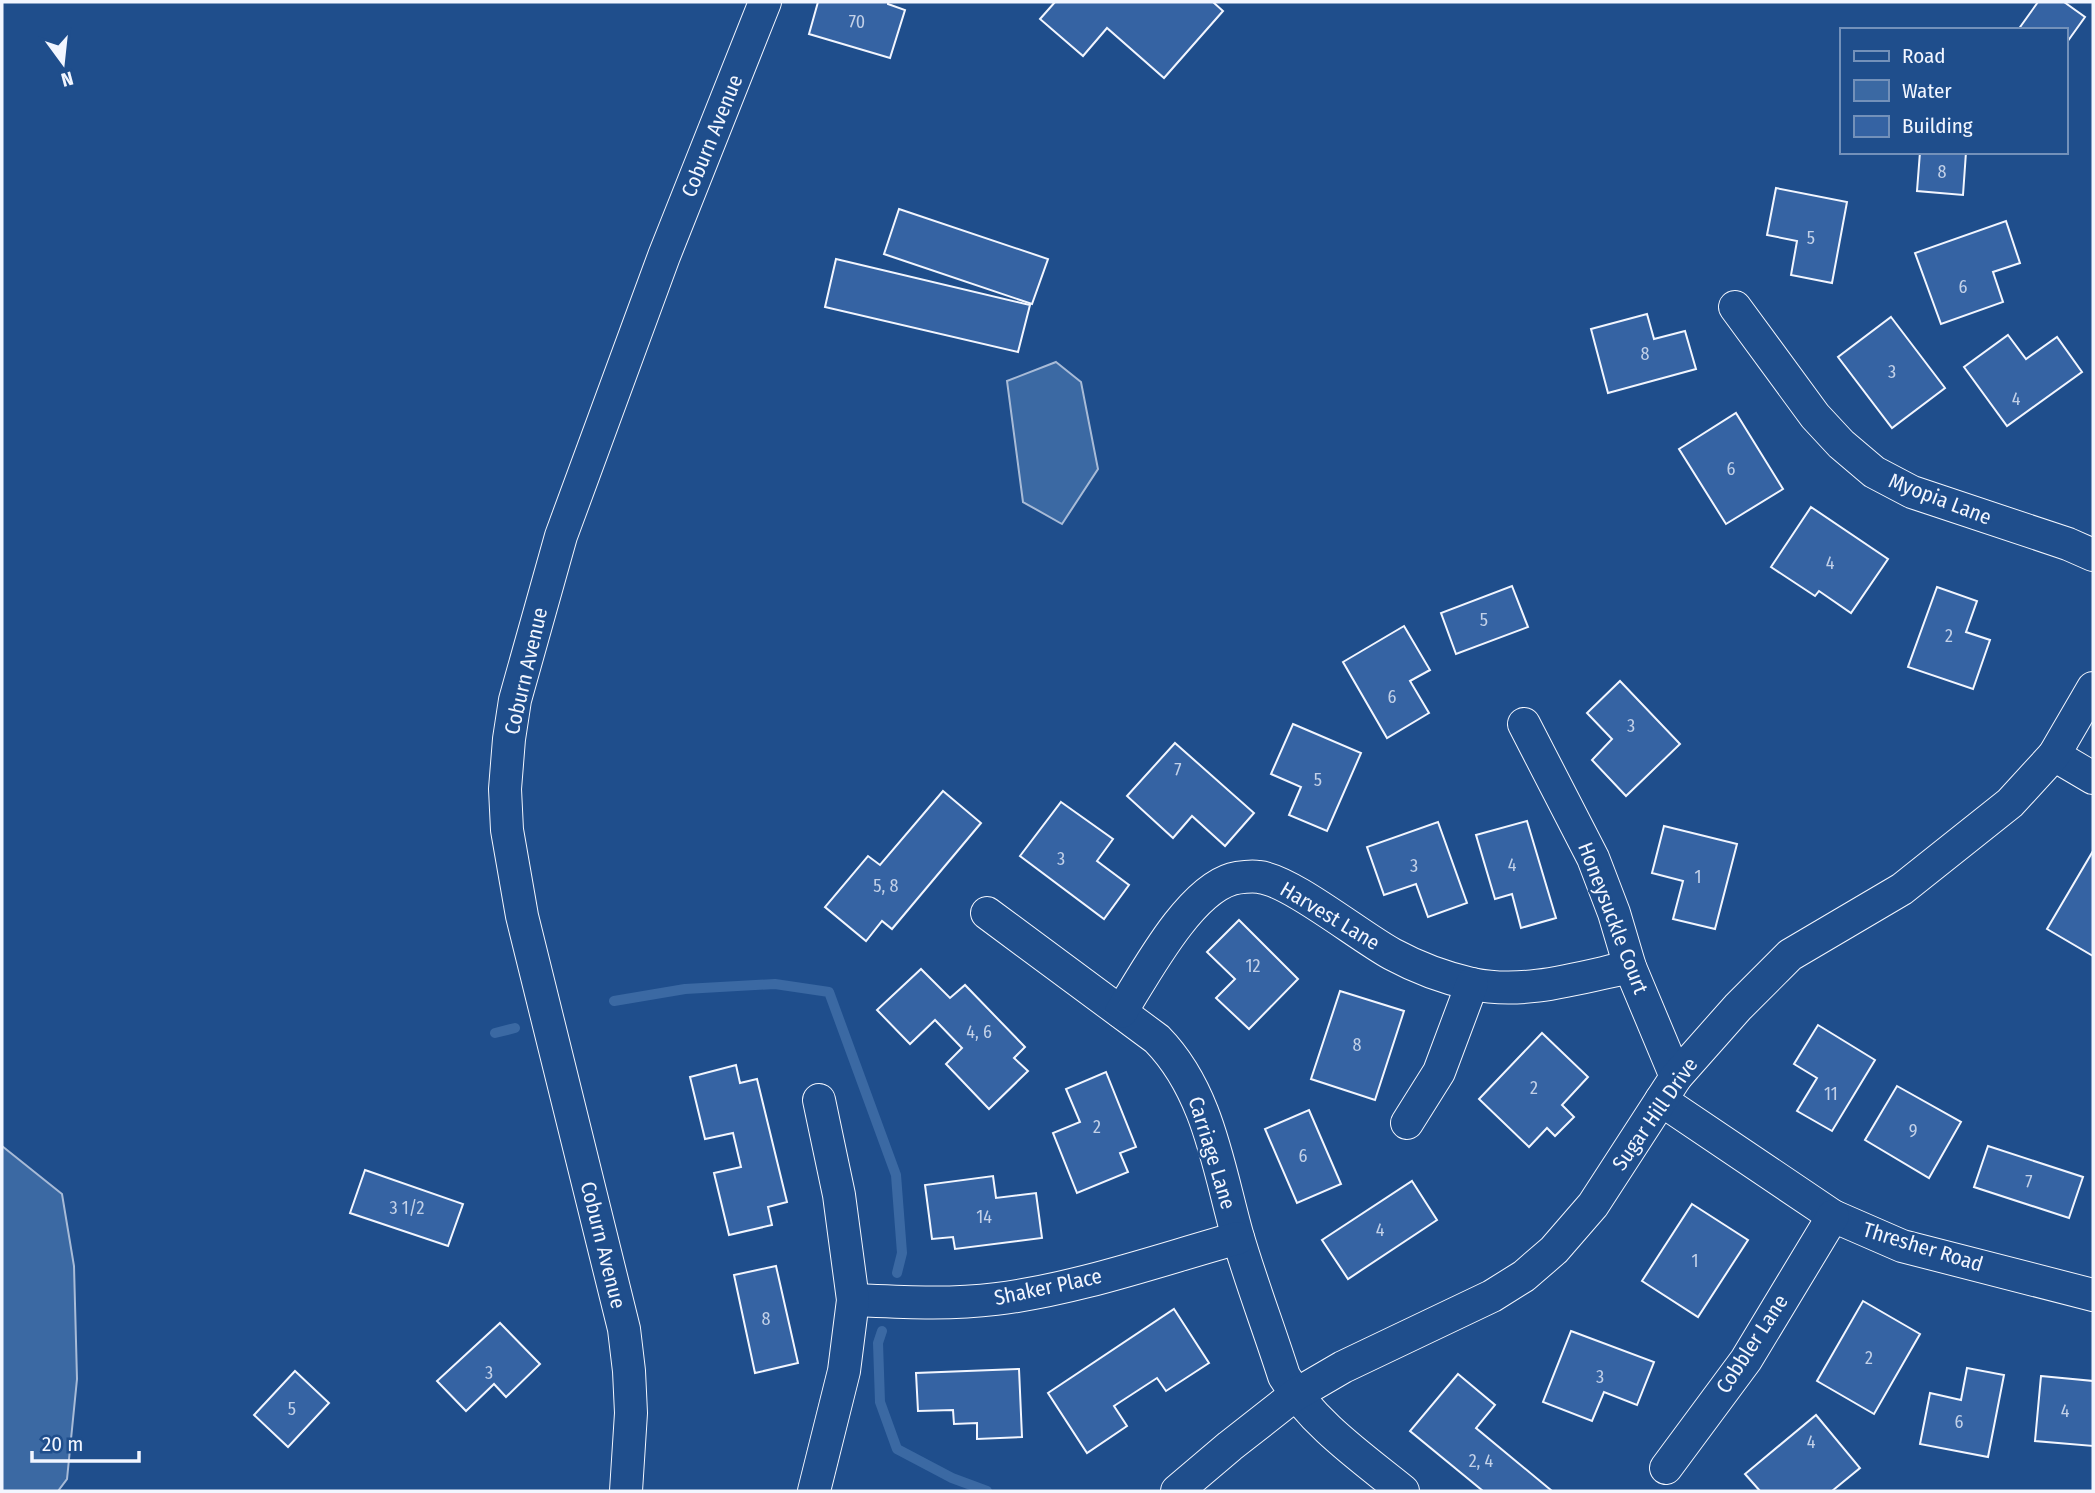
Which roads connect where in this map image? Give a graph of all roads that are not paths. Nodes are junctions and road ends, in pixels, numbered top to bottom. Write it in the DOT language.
graph roads {
  1 [pos="765,2"];
  2 [pos="1735,307"];
  3 [pos="2093,555"];
  4 [pos="2093,688"];
  5 [pos="1524,724"];
  6 [pos="2054,755"];
  7 [pos="2093,778"];
  8 [pos="987,913"];
  9 [pos="1630,967"];
  10 [pos="1472,984"];
  11 [pos="1121,1012"];
  12 [pos="1668,1089"];
  13 [pos="819,1100"];
  14 [pos="1407,1123"];
  15 [pos="1833,1216"];
  16 [pos="1238,1238"];
  17 [pos="2093,1295"];
  18 [pos="853,1300"];
  19 [pos="1295,1395"];
  20 [pos="1666,1468"];
  21 [pos="626,1491"];
  22 [pos="814,1491"];
  23 [pos="1177,1491"];
  24 [pos="1404,1491"];
  1 -- 21 [label="street, Coburn Avenue"];
  2 -- 3 [label="street, Myopia Lane"];
  4 -- 6 [label="street, Sugar Hill Drive"];
  5 -- 9 [label="street, Honeysuckle Court"];
  6 -- 7 [label="street"];
  6 -- 12 [label="street, Sugar Hill Drive"];
  8 -- 11 [label="street, Carriage Lane"];
  9 -- 10 [label="street, Harvest Lane"];
  9 -- 12 [label="street, Honeysuckle Court"];
  10 -- 11 [label="street, Harvest Lane"];
  10 -- 14 [label="street"];
  11 -- 16 [label="street, Carriage Lane"];
  12 -- 15 [label="street, Thresher Road"];
  12 -- 19 [label="street, Sugar Hill Drive"];
  13 -- 18 [label="street"];
  15 -- 17 [label="street, Thresher Road"];
  15 -- 20 [label="street, Cobbler Lane"];
  16 -- 18 [label="street, Shaker Place"];
  16 -- 19 [label="street, Carriage Lane"];
  18 -- 22 [label="street"];
  19 -- 23 [label="street, Sugar Hill Drive"];
  19 -- 24 [label="street, Carriage Lane"];
}
